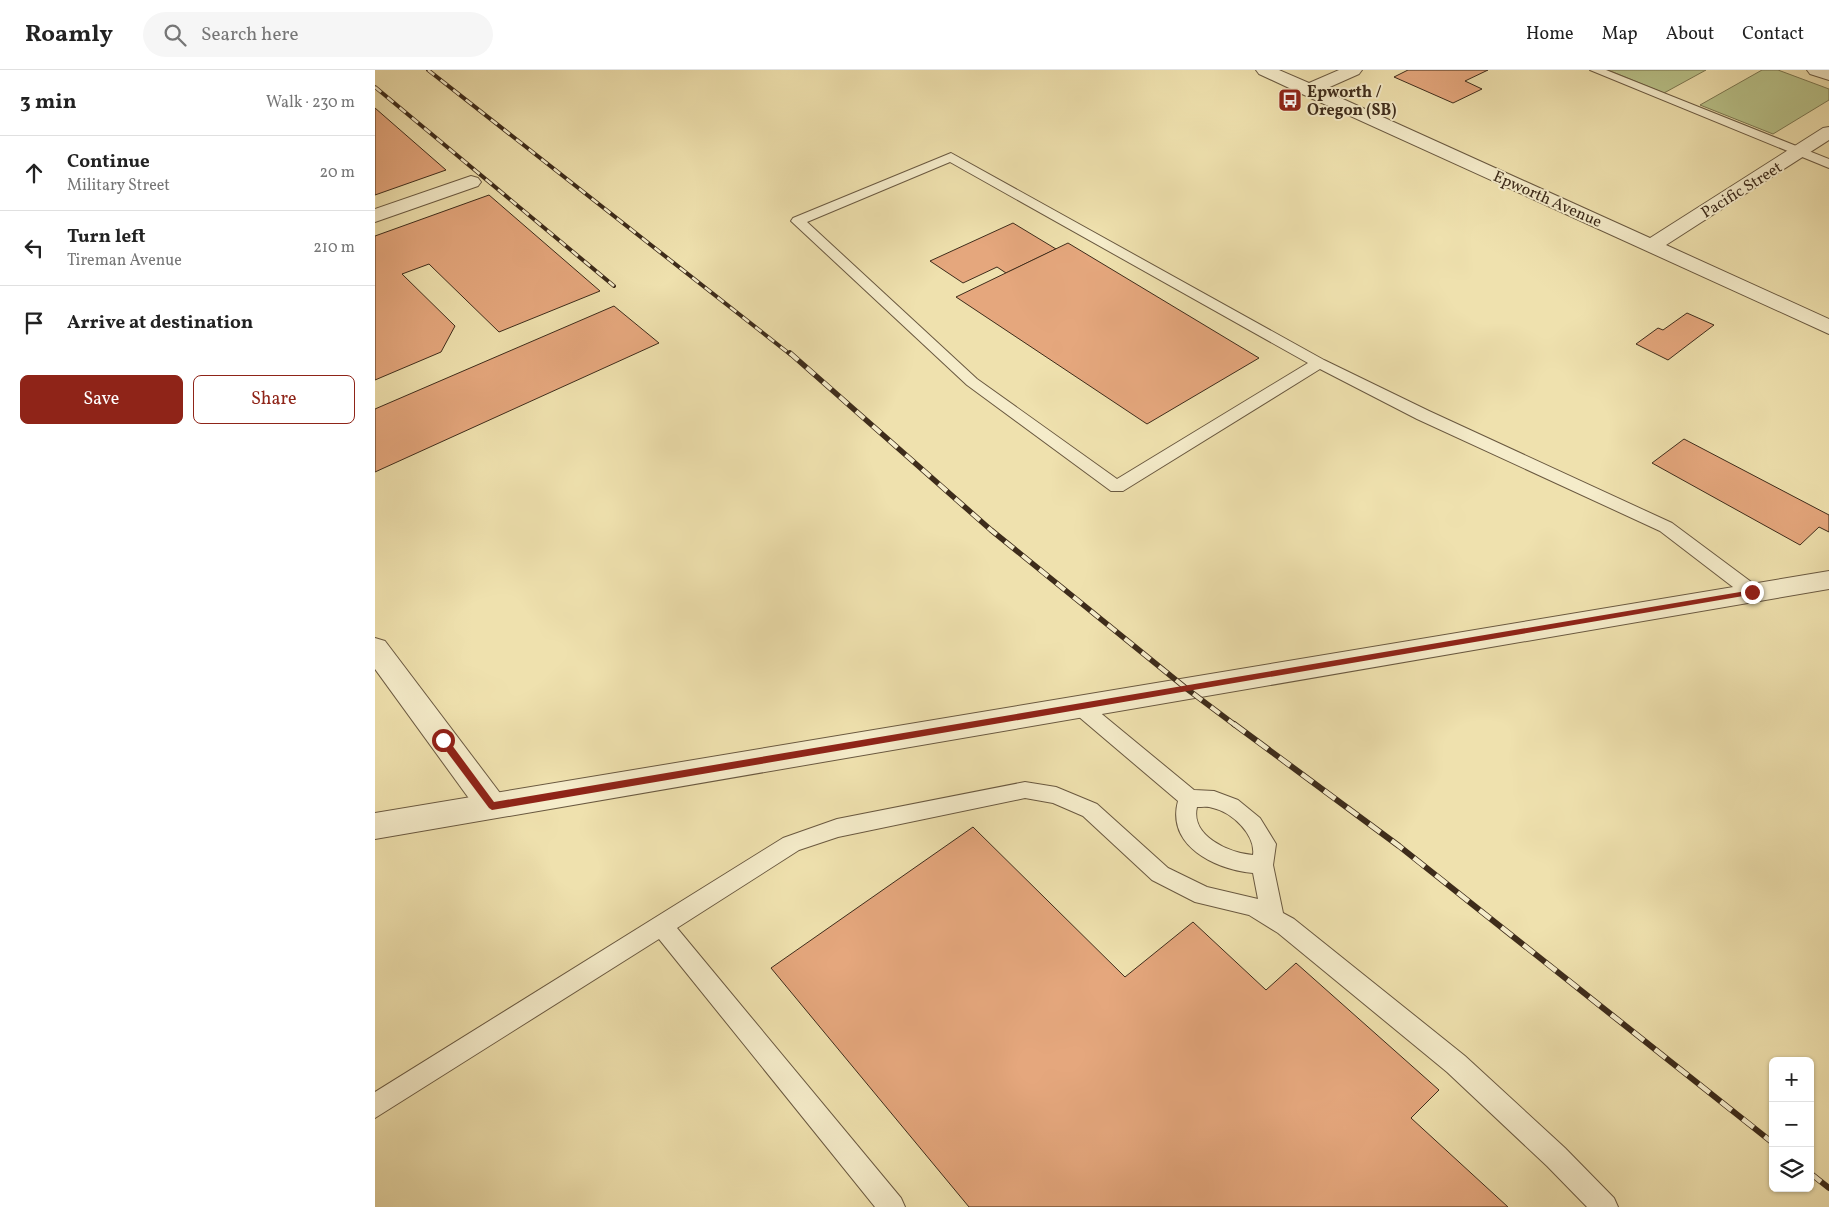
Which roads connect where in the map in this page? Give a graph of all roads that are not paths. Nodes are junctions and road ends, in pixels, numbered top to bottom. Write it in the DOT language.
graph roads {
  1 [pos="1265,70"];
  2 [pos="1353,70"];
  3 [pos="1596,70"];
  4 [pos="1816,70"];
  5 [pos="1829,75"];
  6 [pos="1308,90"];
  7 [pos="1829,132"];
  8 [pos="1799,151"];
  9 [pos="1829,164"];
  10 [pos="471,182"];
  11 [pos="375,216"];
  12 [pos="1653,245"];
  13 [pos="1829,327"];
  14 [pos="1319,363"];
  15 [pos="1829,580"];
  16 [pos="1752,592"];
  17 [pos="375,648"];
  18 [pos="1079,706"];
  19 [pos="1189,798"];
  20 [pos="492,806"];
  21 [pos="375,826"];
  22 [pos="1262,864"];
  23 [pos="1273,918"];
  24 [pos="662,926"];
  25 [pos="375,1106"];
  26 [pos="892,1207"];
  27 [pos="1605,1207"];
  1 -- 6 [label="street, Epworth Avenue"];
  2 -- 6 [label="street"];
  3 -- 8 [label="lane"];
  4 -- 5 [label="street"];
  6 -- 12 [label="street, Epworth Avenue"];
  7 -- 8 [label="street, Pacific Street"];
  8 -- 9 [label="lane"];
  8 -- 12 [label="street, Pacific Street"];
  10 -- 11 [label="street"];
  12 -- 13 [label="street, Epworth Avenue"];
  14 -- 14 [label="lane"];
  14 -- 16 [label="lane"];
  15 -- 16 [label="street"];
  16 -- 18 [label="street"];
  17 -- 20 [label="street"];
  18 -- 19 [label="lane"];
  18 -- 20 [label="street"];
  19 -- 22 [label="lane"];
  19 -- 22 [label="lane"];
  20 -- 21 [label="street"];
  22 -- 23 [label="lane"];
  23 -- 24 [label="lane"];
  23 -- 27 [label="lane"];
  24 -- 25 [label="lane"];
  24 -- 26 [label="lane"];
}
